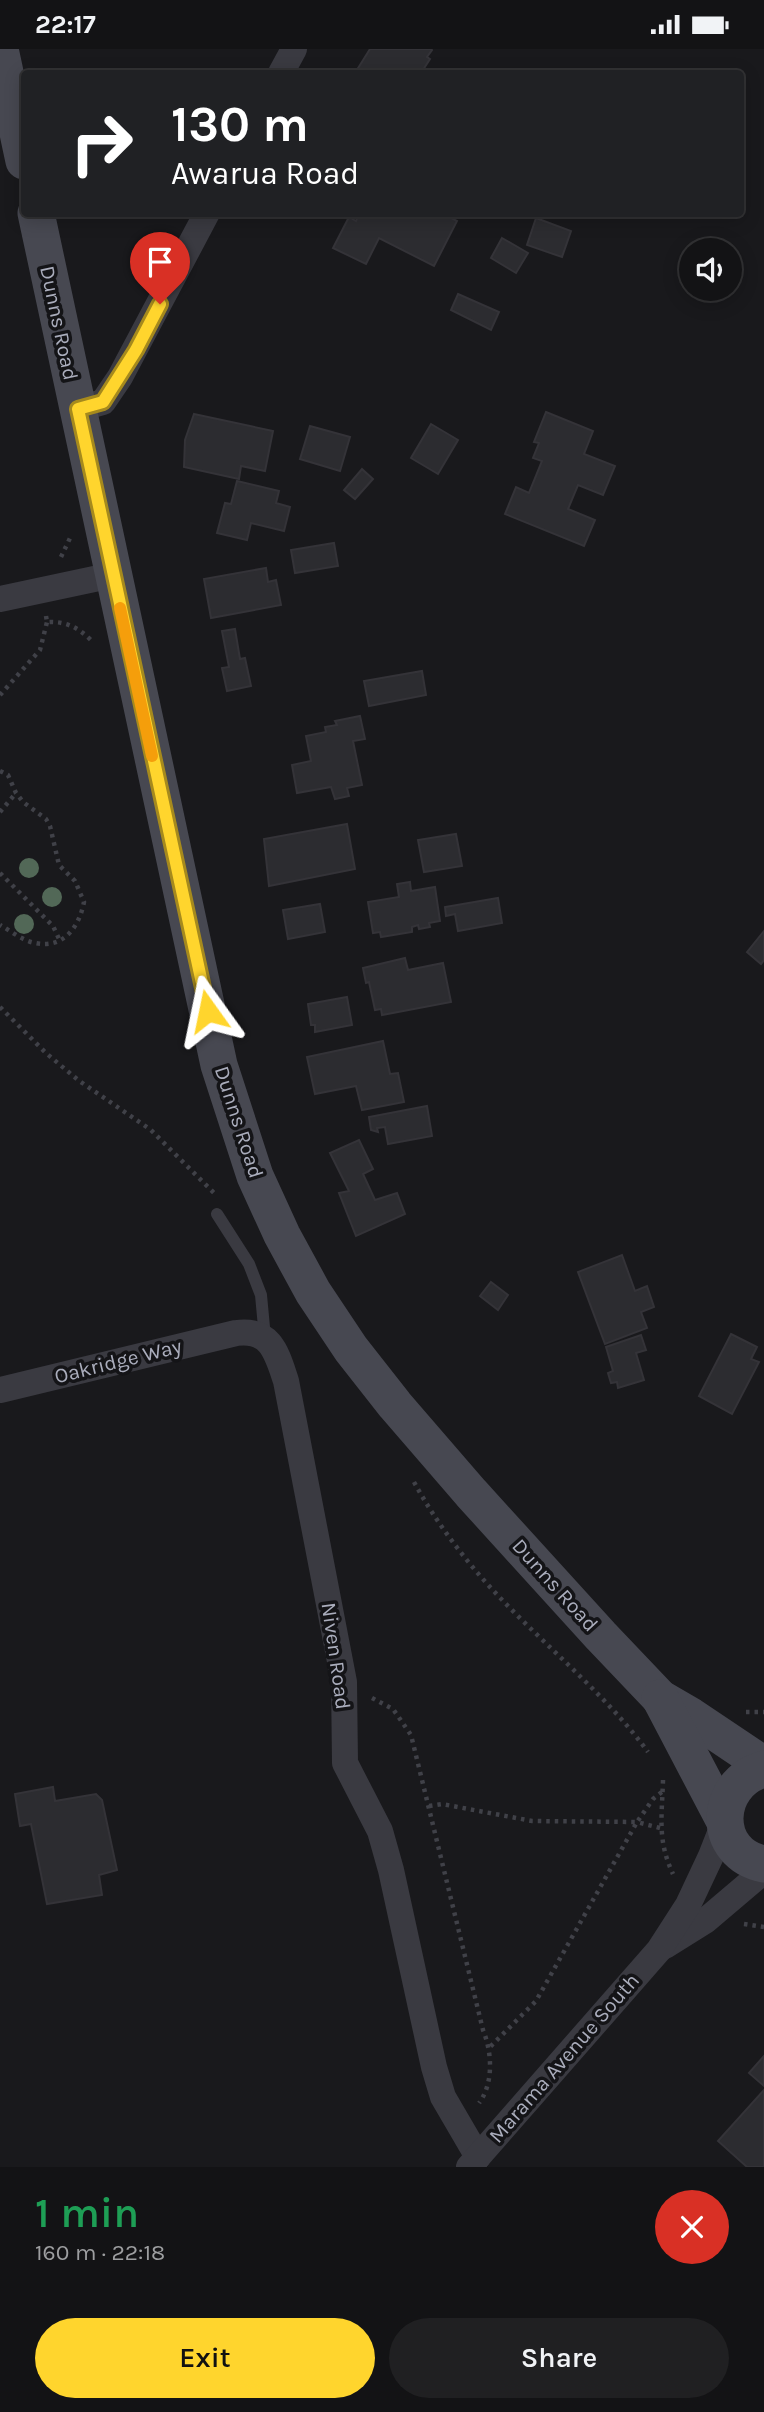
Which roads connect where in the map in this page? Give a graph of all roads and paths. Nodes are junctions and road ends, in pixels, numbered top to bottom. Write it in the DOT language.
graph roads {
  1 [pos="0,49"];
  2 [pos="294,49"];
  3 [pos="283,70"];
  4 [pos="21,147"];
  5 [pos="37,217"];
  6 [pos="206,217"];
  7 [pos="78,409"];
  8 [pos="113,575"];
  9 [pos="0,599"];
  10 [pos="47,622"];
  11 [pos="0,695"];
  12 [pos="0,771"];
  13 [pos="16,793"];
  14 [pos="0,812"];
  15 [pos="0,873"];
  16 [pos="0,925"];
  17 [pos="60,940"];
  18 [pos="0,1007"];
  19 [pos="221,1200"];
  20 [pos="217,1214"];
  21 [pos="265,1338"];
  22 [pos="0,1390"];
  23 [pos="345,1695"];
  24 [pos="660,1697"];
  25 [pos="764,1767"];
  26 [pos="664,1775"];
  27 [pos="663,1791"];
  28 [pos="429,1806"];
  29 [pos="724,1821"];
  30 [pos="637,1822"];
  31 [pos="660,1828"];
  32 [pos="764,1864"];
  33 [pos="764,1871"];
  34 [pos="678,1882"];
  35 [pos="659,1950"];
  36 [pos="490,2047"];
  37 [pos="460,2127"];
  38 [pos="473,2162"];
  1 -- 4 [label="main road"];
  2 -- 3 [label="street"];
  5 -- 7 [label="main road, Dunns Road"];
  6 -- 7 [label="street"];
  7 -- 8 [label="main road, Dunns Road"];
  8 -- 9 [label="street"];
  8 -- 24 [label="main road, Dunns Road"];
  10 -- 11 [label="path"];
  12 -- 13 [label="path"];
  13 -- 14 [label="path"];
  13 -- 17 [label="path"];
  15 -- 17 [label="path"];
  16 -- 17 [label="path"];
  18 -- 19 [label="path"];
  20 -- 21 [label="lane"];
  21 -- 22 [label="street, Oakridge Way"];
  21 -- 23 [label="street, Niven Road"];
  23 -- 28 [label="path"];
  23 -- 37 [label="street, Niven Road"];
  24 -- 25 [label="main road, Dunns Road"];
  24 -- 29 [label="main road, Dunns Road"];
  25 -- 29 [label="main road"];
  26 -- 27 [label="path"];
  27 -- 30 [label="path"];
  27 -- 31 [label="path"];
  28 -- 30 [label="path"];
  28 -- 36 [label="path"];
  29 -- 32 [label="main road, Dunns Road"];
  29 -- 35 [label="street, Marama Avenue South"];
  30 -- 31 [label="path"];
  30 -- 36 [label="path"];
  31 -- 34 [label="path"];
  33 -- 35 [label="street, Marama Avenue South"];
  35 -- 38 [label="street, Marama Avenue South"];
  36 -- 37 [label="path"];
  37 -- 38 [label="street, Niven Road"];
}
